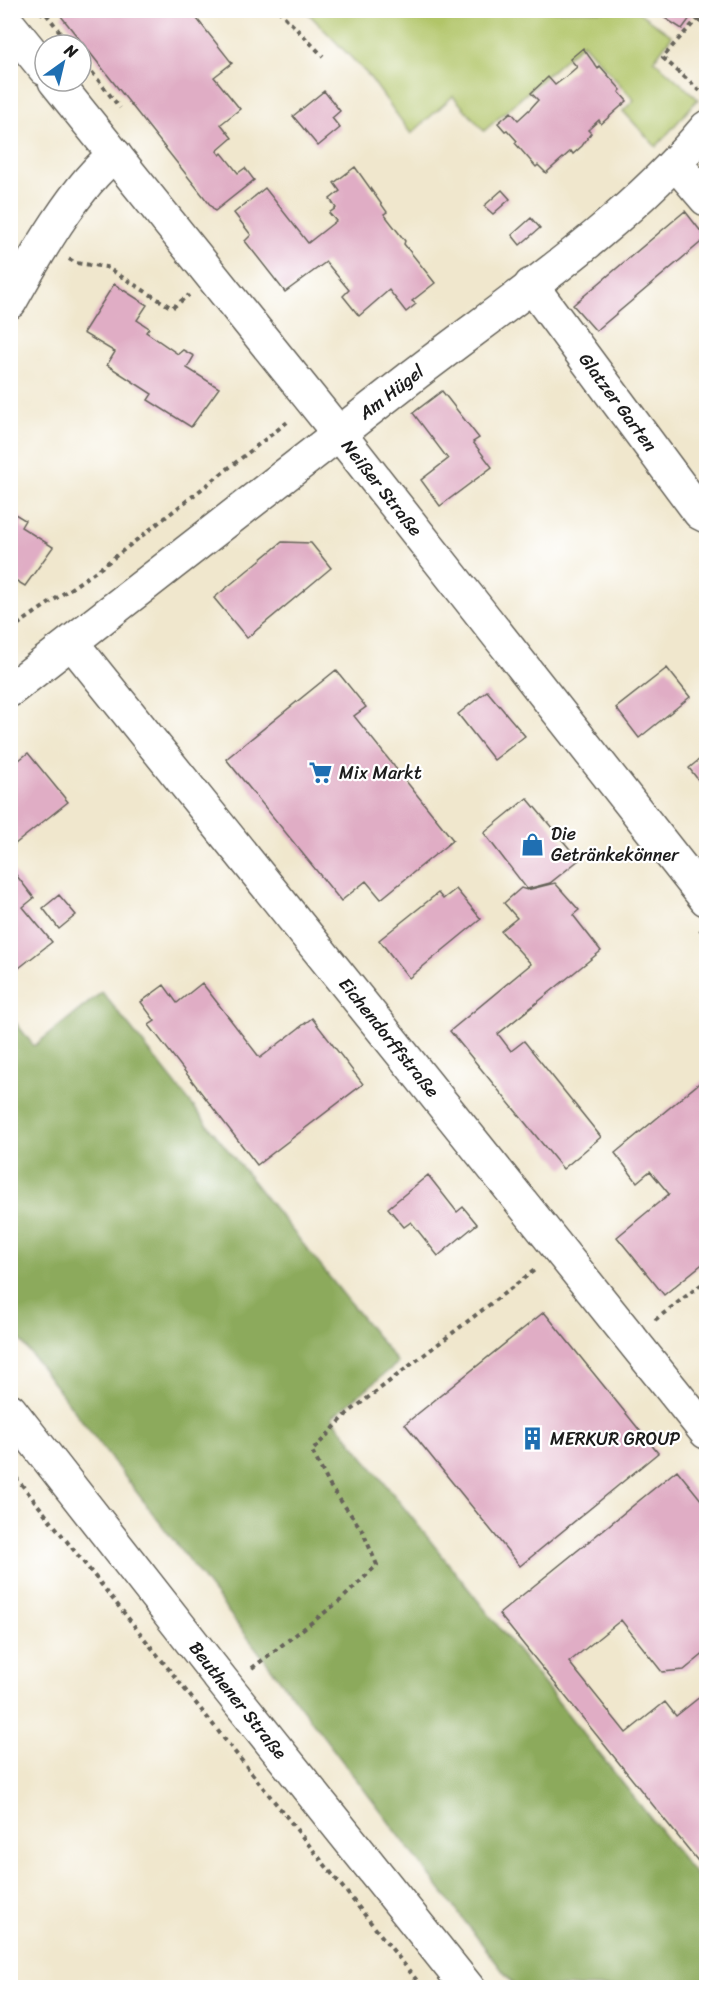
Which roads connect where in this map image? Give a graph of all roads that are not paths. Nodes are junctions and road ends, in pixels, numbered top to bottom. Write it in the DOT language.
graph roads {
  1 [pos="10,26"];
  2 [pos="33,54"];
  3 [pos="65,93"];
  4 [pos="704,116"];
  5 [pos="115,155"];
  6 [pos="676,164"];
  7 [pos="706,199"];
  8 [pos="531,285"];
  9 [pos="10,302"];
  10 [pos="338,433"];
  11 [pos="706,516"];
  12 [pos="72,643"];
  13 [pos="10,690"];
  14 [pos="706,899"];
  15 [pos="10,1410"];
  16 [pos="706,1432"];
  17 [pos="468,1988"];
  1 -- 2 [label="street"];
  3 -- 5 [label="street, Neißer Straße"];
  4 -- 6 [label="street, Am Hügel"];
  5 -- 9 [label="street"];
  5 -- 10 [label="street, Neißer Straße"];
  6 -- 7 [label="street"];
  6 -- 8 [label="street, Am Hügel"];
  8 -- 10 [label="street, Am Hügel"];
  8 -- 11 [label="street, Glatzer Garten"];
  10 -- 12 [label="street, Am Hügel"];
  10 -- 14 [label="street, Neißer Straße"];
  12 -- 13 [label="street, Am Hügel"];
  12 -- 16 [label="street, Eichendorffstraße"];
  15 -- 17 [label="street, Beuthener Straße"];
}
